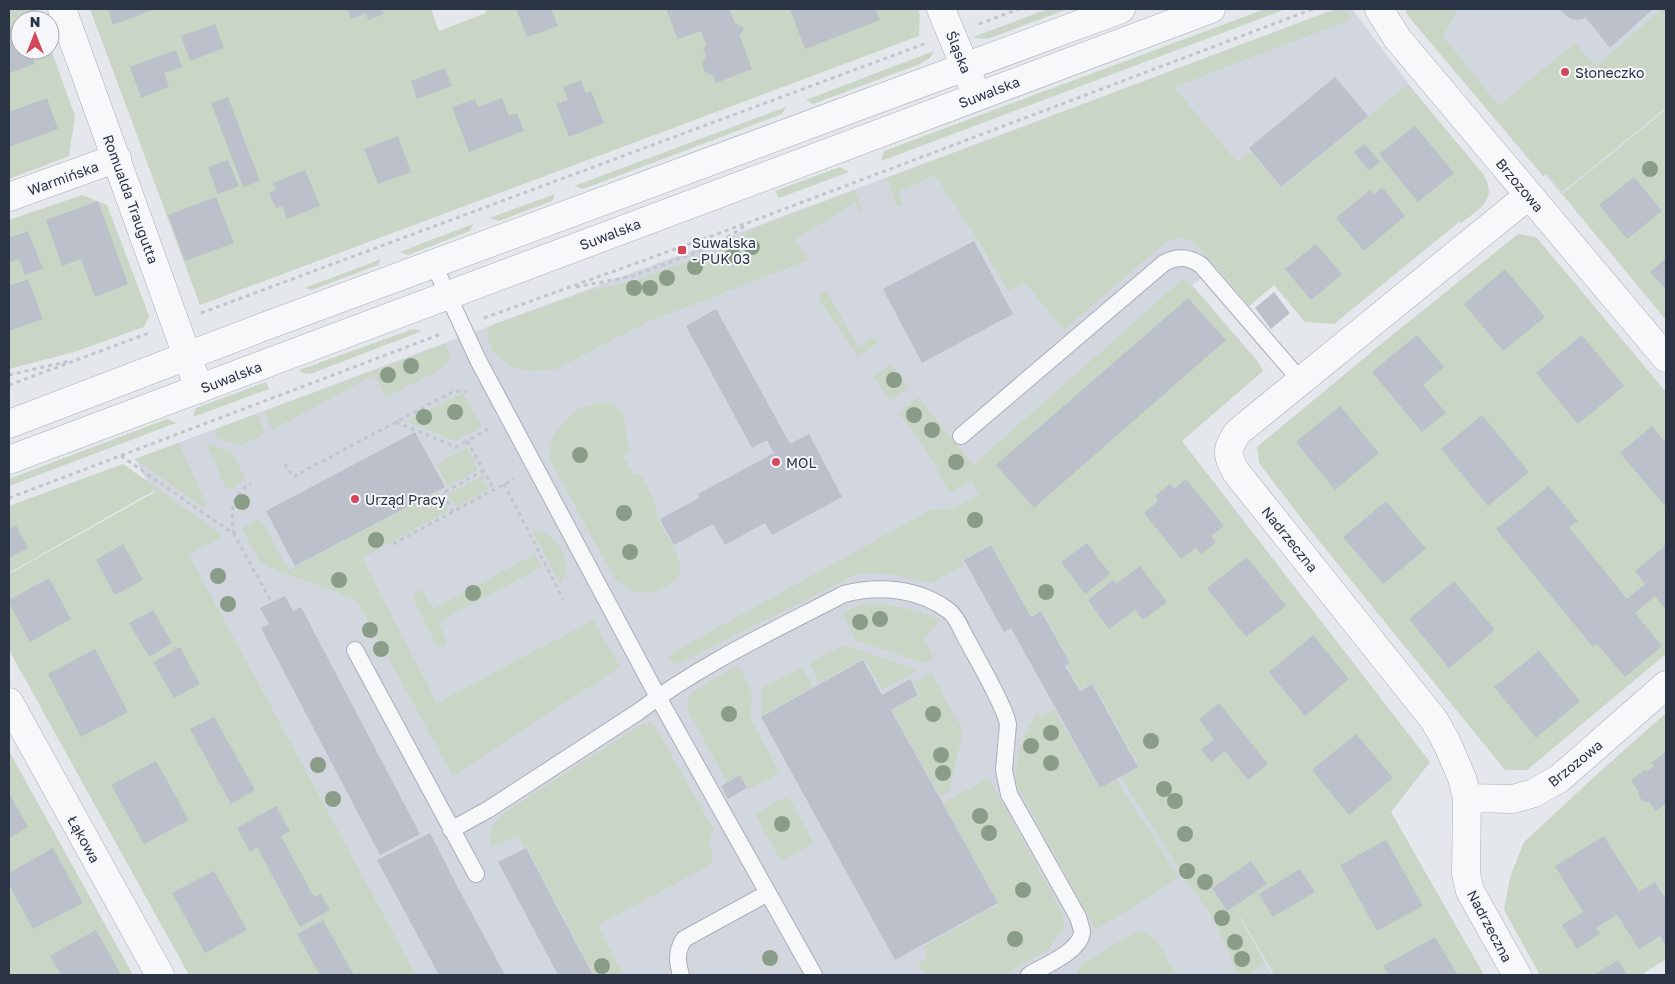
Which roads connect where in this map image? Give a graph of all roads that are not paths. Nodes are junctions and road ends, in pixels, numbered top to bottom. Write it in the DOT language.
graph roads {
  1 [pos="62,9"];
  2 [pos="941,9"];
  3 [pos="1121,9"];
  4 [pos="1211,9"];
  5 [pos="1379,9"];
  6 [pos="965,67"];
  7 [pos="976,96"];
  8 [pos="117,158"];
  9 [pos="1528,195"];
  10 [pos="9,197"];
  11 [pos="434,265"];
  12 [pos="448,295"];
  13 [pos="187,356"];
  14 [pos="1666,358"];
  15 [pos="1301,381"];
  16 [pos="199,389"];
  17 [pos="9,424"];
  18 [pos="961,436"];
  19 [pos="9,460"];
  20 [pos="355,650"];
  21 [pos="1666,685"];
  22 [pos="658,697"];
  23 [pos="9,702"];
  24 [pos="1467,798"];
  25 [pos="451,830"];
  26 [pos="476,874"];
  27 [pos="768,893"];
  28 [pos="160,975"];
  29 [pos="682,975"];
  30 [pos="814,975"];
  31 [pos="1029,975"];
  32 [pos="1517,975"];
  1 -- 8 [label="street, Romualda Traugutta"];
  2 -- 6 [label="street, Śląska"];
  3 -- 6 [label="street"];
  4 -- 7 [label="street, Suwalska"];
  5 -- 9 [label="street, Brzozowa"];
  6 -- 7 [label="street, Śląska"];
  6 -- 11 [label="street"];
  7 -- 12 [label="street, Suwalska"];
  8 -- 10 [label="street, Warmińska"];
  8 -- 13 [label="street, Romualda Traugutta"];
  9 -- 14 [label="street, Brzozowa"];
  9 -- 15 [label="street, Nadrzeczna"];
  11 -- 12 [label="lane"];
  11 -- 13 [label="street"];
  12 -- 16 [label="street, Suwalska"];
  12 -- 22 [label="lane"];
  13 -- 16 [label="street, Romualda Traugutta"];
  13 -- 17 [label="street"];
  15 -- 18 [label="lane"];
  15 -- 24 [label="street, Nadrzeczna"];
  16 -- 19 [label="street, Suwalska"];
  20 -- 25 [label="lane"];
  21 -- 24 [label="street, Brzozowa"];
  22 -- 25 [label="lane"];
  22 -- 27 [label="lane"];
  22 -- 31 [label="lane"];
  23 -- 28 [label="street, Łąkowa"];
  24 -- 32 [label="street, Nadrzeczna"];
  25 -- 26 [label="lane"];
  27 -- 29 [label="lane"];
  27 -- 30 [label="lane"];
}
